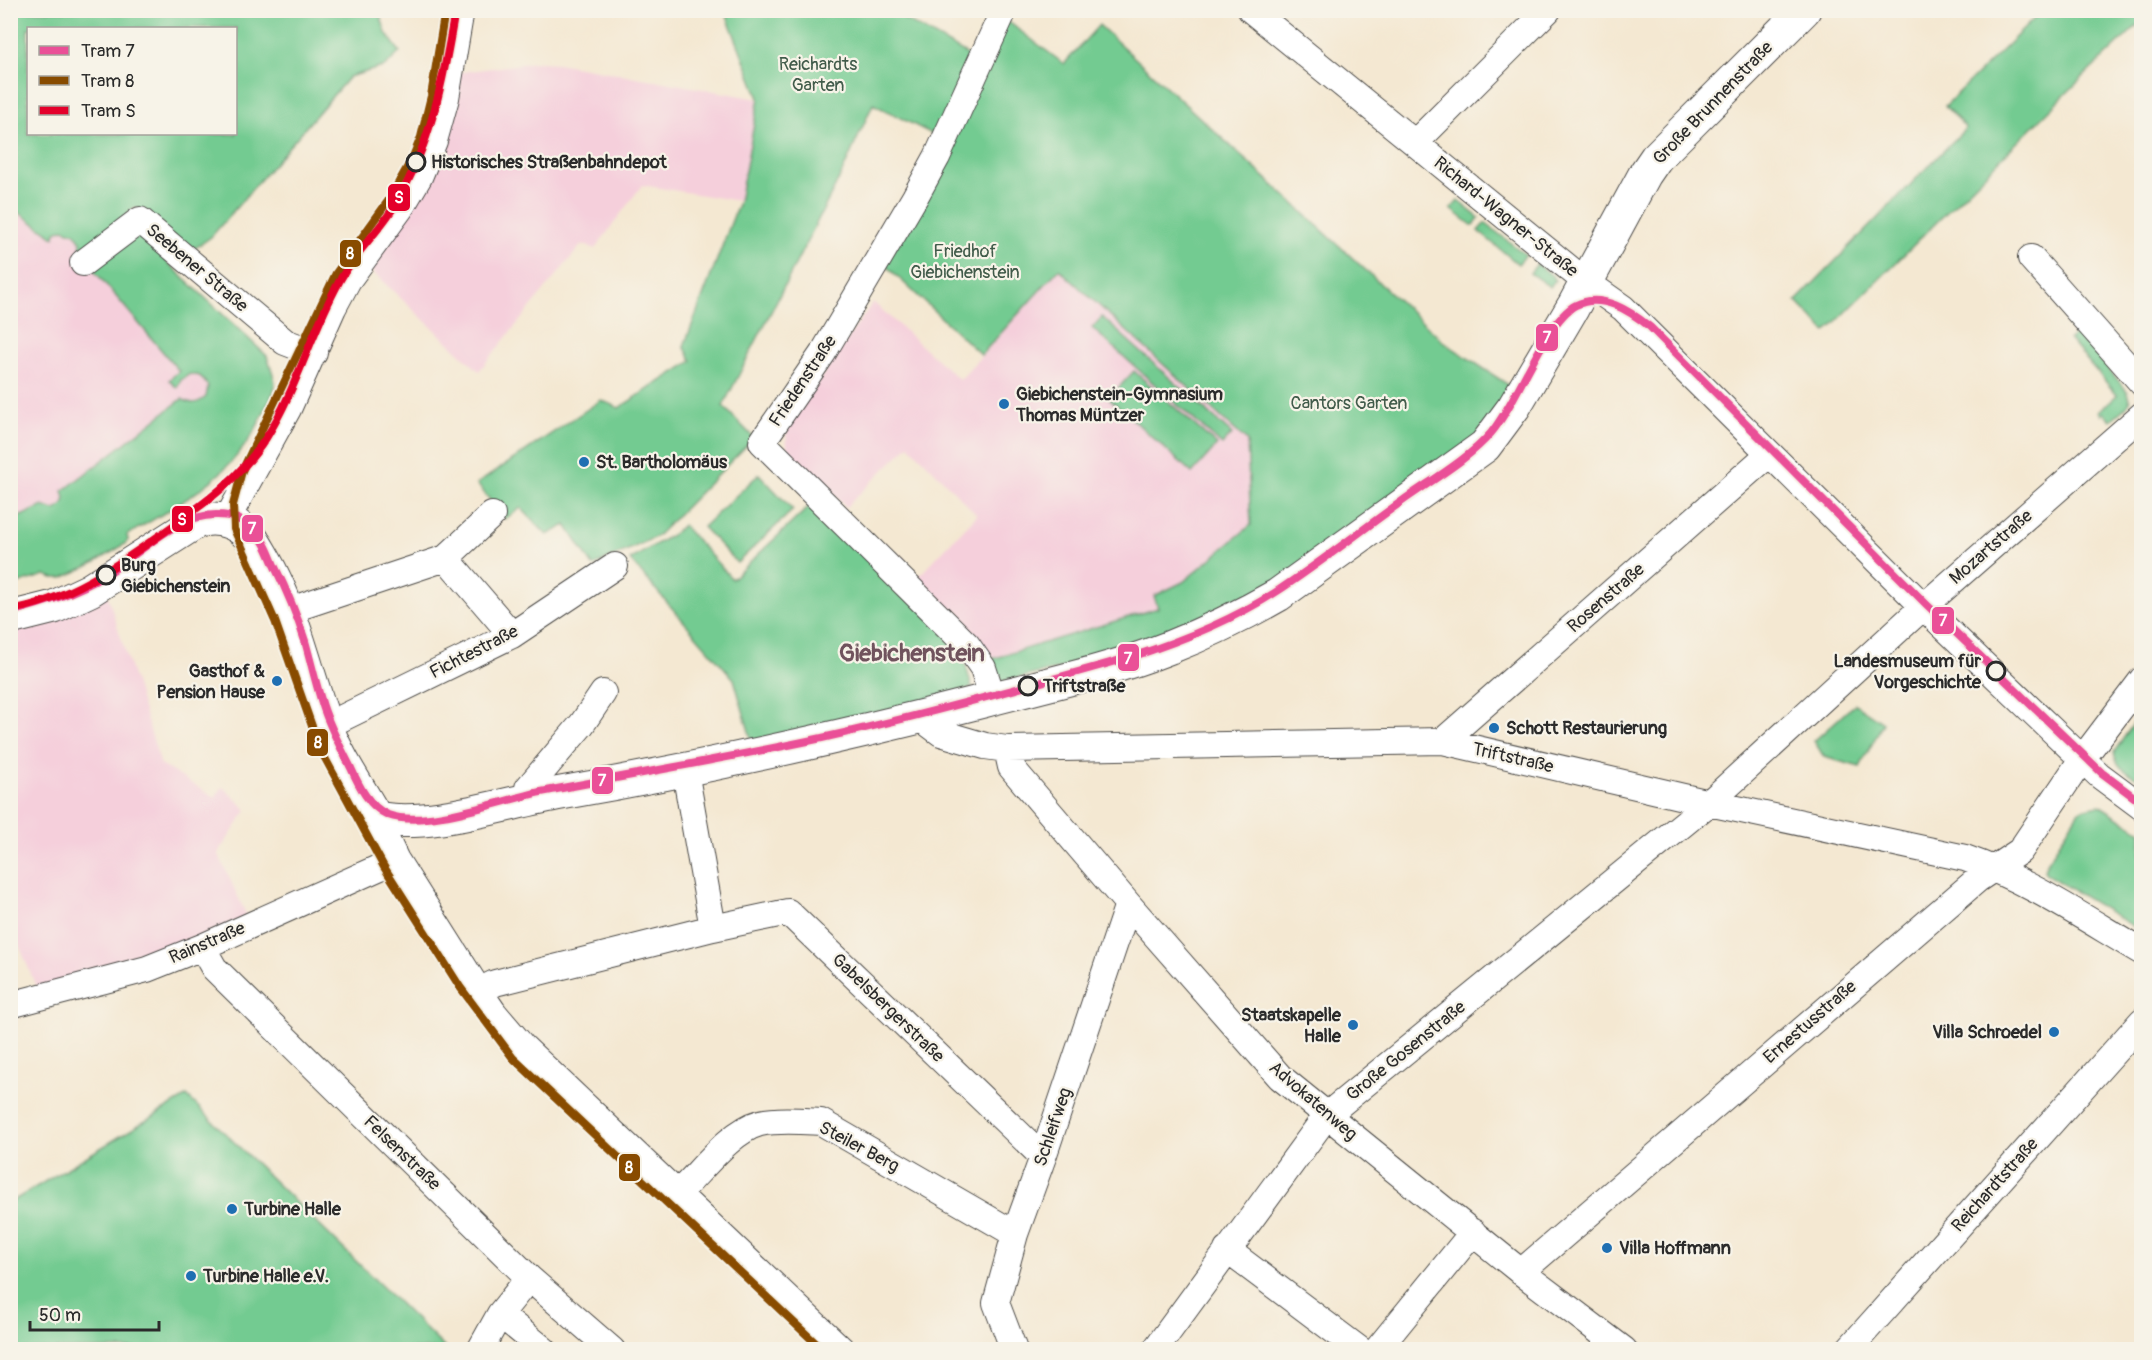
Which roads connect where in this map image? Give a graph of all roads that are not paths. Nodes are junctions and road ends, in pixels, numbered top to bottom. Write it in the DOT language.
graph roads {
  1 [pos="461,10"];
  2 [pos="1004,10"];
  3 [pos="1548,10"];
  4 [pos="1804,10"];
  5 [pos="1262,14"];
  6 [pos="1415,143"];
  7 [pos="2031,258"];
  8 [pos="83,263"];
  9 [pos="1586,282"];
  10 [pos="314,353"];
  11 [pos="2142,383"];
  12 [pos="2142,416"];
  13 [pos="1769,454"];
  14 [pos="492,515"];
  15 [pos="226,521"];
  16 [pos="446,558"];
  17 [pos="615,566"];
  18 [pos="305,605"];
  19 [pos="1923,607"];
  20 [pos="10,618"];
  21 [pos="512,635"];
  22 [pos="2142,680"];
  23 [pos="603,693"];
  24 [pos="993,699"];
  25 [pos="921,718"];
  26 [pos="326,726"];
  27 [pos="1443,741"];
  28 [pos="1007,749"];
  29 [pos="2083,760"];
  30 [pos="686,771"];
  31 [pos="527,799"];
  32 [pos="1708,803"];
  33 [pos="2142,807"];
  34 [pos="376,818"];
  35 [pos="396,860"];
  36 [pos="1994,868"];
  37 [pos="1128,904"];
  38 [pos="713,928"];
  39 [pos="202,947"];
  40 [pos="2142,952"];
  41 [pos="479,991"];
  42 [pos="10,1005"];
  43 [pos="2142,1021"];
  44 [pos="1327,1115"];
  45 [pos="1043,1157"];
  46 [pos="678,1193"];
  47 [pos="1473,1232"];
  48 [pos="1015,1234"];
  49 [pos="1227,1251"];
  50 [pos="1521,1272"];
  51 [pos="529,1278"];
  52 [pos="500,1314"];
  53 [pos="480,1350"];
  54 [pos="544,1350"];
  55 [pos="612,1350"];
  56 [pos="842,1350"];
  57 [pos="1014,1350"];
  58 [pos="1155,1350"];
  59 [pos="1360,1350"];
  60 [pos="1377,1350"];
  61 [pos="1624,1350"];
  62 [pos="1848,1350"];
  1 -- 10 [label="street"];
  2 -- 24 [label="street, Friedenstraße"];
  3 -- 6 [label="street"];
  4 -- 9 [label="main road, Große Brunnenstraße"];
  5 -- 6 [label="street, Richard-Wagner-Straße"];
  6 -- 9 [label="street, Richard-Wagner-Straße"];
  7 -- 11 [label="street"];
  8 -- 10 [label="street, Seebener Straße"];
  9 -- 13 [label="street, Richard-Wagner-Straße"];
  9 -- 24 [label="main road, Große Brunnenstraße"];
  10 -- 15 [label="street"];
  12 -- 19 [label="street, Mozartstraße"];
  13 -- 19 [label="street, Richard-Wagner-Straße"];
  13 -- 27 [label="street, Rosenstraße"];
  14 -- 16 [label="street"];
  15 -- 20 [label="main road"];
  15 -- 26 [label="main road"];
  16 -- 18 [label="street"];
  16 -- 21 [label="street"];
  17 -- 21 [label="street, Fichtestraße"];
  19 -- 29 [label="street, Richard-Wagner-Straße"];
  19 -- 32 [label="street, Mozartstraße"];
  21 -- 26 [label="street, Fichtestraße"];
  22 -- 29 [label="street, Ernestusstraße"];
  23 -- 31 [label="street"];
  24 -- 25 [label="main road, Große Brunnenstraße"];
  25 -- 28 [label="street, Triftstraße"];
  25 -- 30 [label="main road, Große Brunnenstraße"];
  26 -- 34 [label="main road"];
  27 -- 28 [label="street, Triftstraße"];
  27 -- 32 [label="street, Triftstraße"];
  28 -- 37 [label="street, Advokatenweg"];
  29 -- 33 [label="street, Richard-Wagner-Straße"];
  29 -- 36 [label="street, Ernestusstraße"];
  30 -- 31 [label="main road, Große Brunnenstraße"];
  30 -- 38 [label="street"];
  31 -- 34 [label="main road, Große Brunnenstraße"];
  32 -- 36 [label="street, Triftstraße"];
  32 -- 44 [label="street, Große Gosenstraße"];
  34 -- 35 [label="street"];
  35 -- 39 [label="street, Rainstraße"];
  35 -- 41 [label="street"];
  36 -- 40 [label="street, Triftstraße"];
  36 -- 50 [label="street, Ernestusstraße"];
  37 -- 44 [label="street, Advokatenweg"];
  37 -- 45 [label="street, Schleifweg"];
  38 -- 41 [label="street, Gabelsbergerstraße"];
  38 -- 45 [label="street, Gabelsbergerstraße"];
  39 -- 42 [label="street, Rainstraße"];
  39 -- 51 [label="street, Felsenstraße"];
  41 -- 46 [label="street"];
  43 -- 62 [label="street, Reichardtstraße"];
  44 -- 47 [label="street, Advokatenweg"];
  44 -- 49 [label="street, Große Gosenstraße"];
  45 -- 48 [label="street, Schleifweg"];
  46 -- 48 [label="street, Steiler Berg"];
  46 -- 56 [label="street"];
  47 -- 50 [label="street, Advokatenweg"];
  47 -- 60 [label="street"];
  48 -- 57 [label="street, Schleifweg"];
  49 -- 58 [label="street, Große Gosenstraße"];
  49 -- 59 [label="street"];
  50 -- 61 [label="street, Advokatenweg"];
  51 -- 52 [label="street"];
  51 -- 55 [label="street, Felsenstraße"];
  52 -- 53 [label="street"];
  52 -- 54 [label="street"];
}
